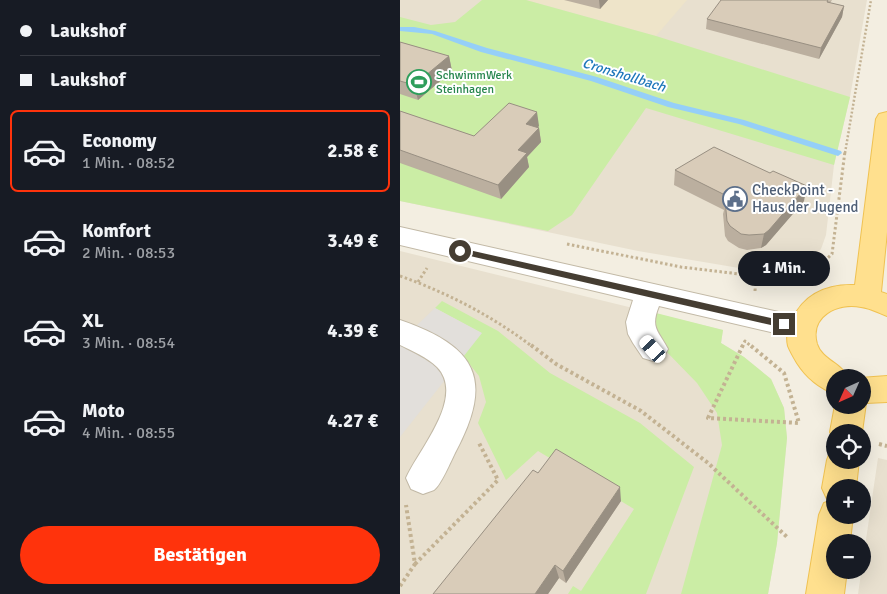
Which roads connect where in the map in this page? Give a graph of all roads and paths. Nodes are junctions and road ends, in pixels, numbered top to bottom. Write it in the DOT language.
graph roads {
  1 [pos="872,0"];
  2 [pos="887,119"];
  3 [pos="400,236"];
  4 [pos="559,243"];
  5 [pos="400,276"];
  6 [pos="756,276"];
  7 [pos="754,292"];
  8 [pos="650,293"];
  9 [pos="877,301"];
  10 [pos="801,328"];
  11 [pos="400,332"];
  12 [pos="745,341"];
  13 [pos="653,349"];
  14 [pos="826,374"];
  15 [pos="887,389"];
  16 [pos="871,390"];
  17 [pos="880,444"];
  18 [pos="887,446"];
  19 [pos="498,480"];
  20 [pos="414,490"];
  21 [pos="835,524"];
  22 [pos="787,537"];
  23 [pos="415,564"];
  24 [pos="400,586"];
  25 [pos="825,594"];
  1 -- 6 [label="path"];
  2 -- 9 [label="main road"];
  3 -- 8 [label="street"];
  4 -- 6 [label="path"];
  5 -- 22 [label="path"];
  6 -- 7 [label="path"];
  8 -- 10 [label="street"];
  8 -- 13 [label="street"];
  9 -- 10 [label="main road"];
  10 -- 14 [label="main road"];
  11 -- 20 [label="street"];
  12 -- 12 [label="path"];
  15 -- 16 [label="main road"];
  17 -- 18 [label="path"];
  19 -- 23 [label="path"];
  20 -- 23 [label="path"];
  21 -- 25 [label="main road"];
  23 -- 24 [label="path"];
}
